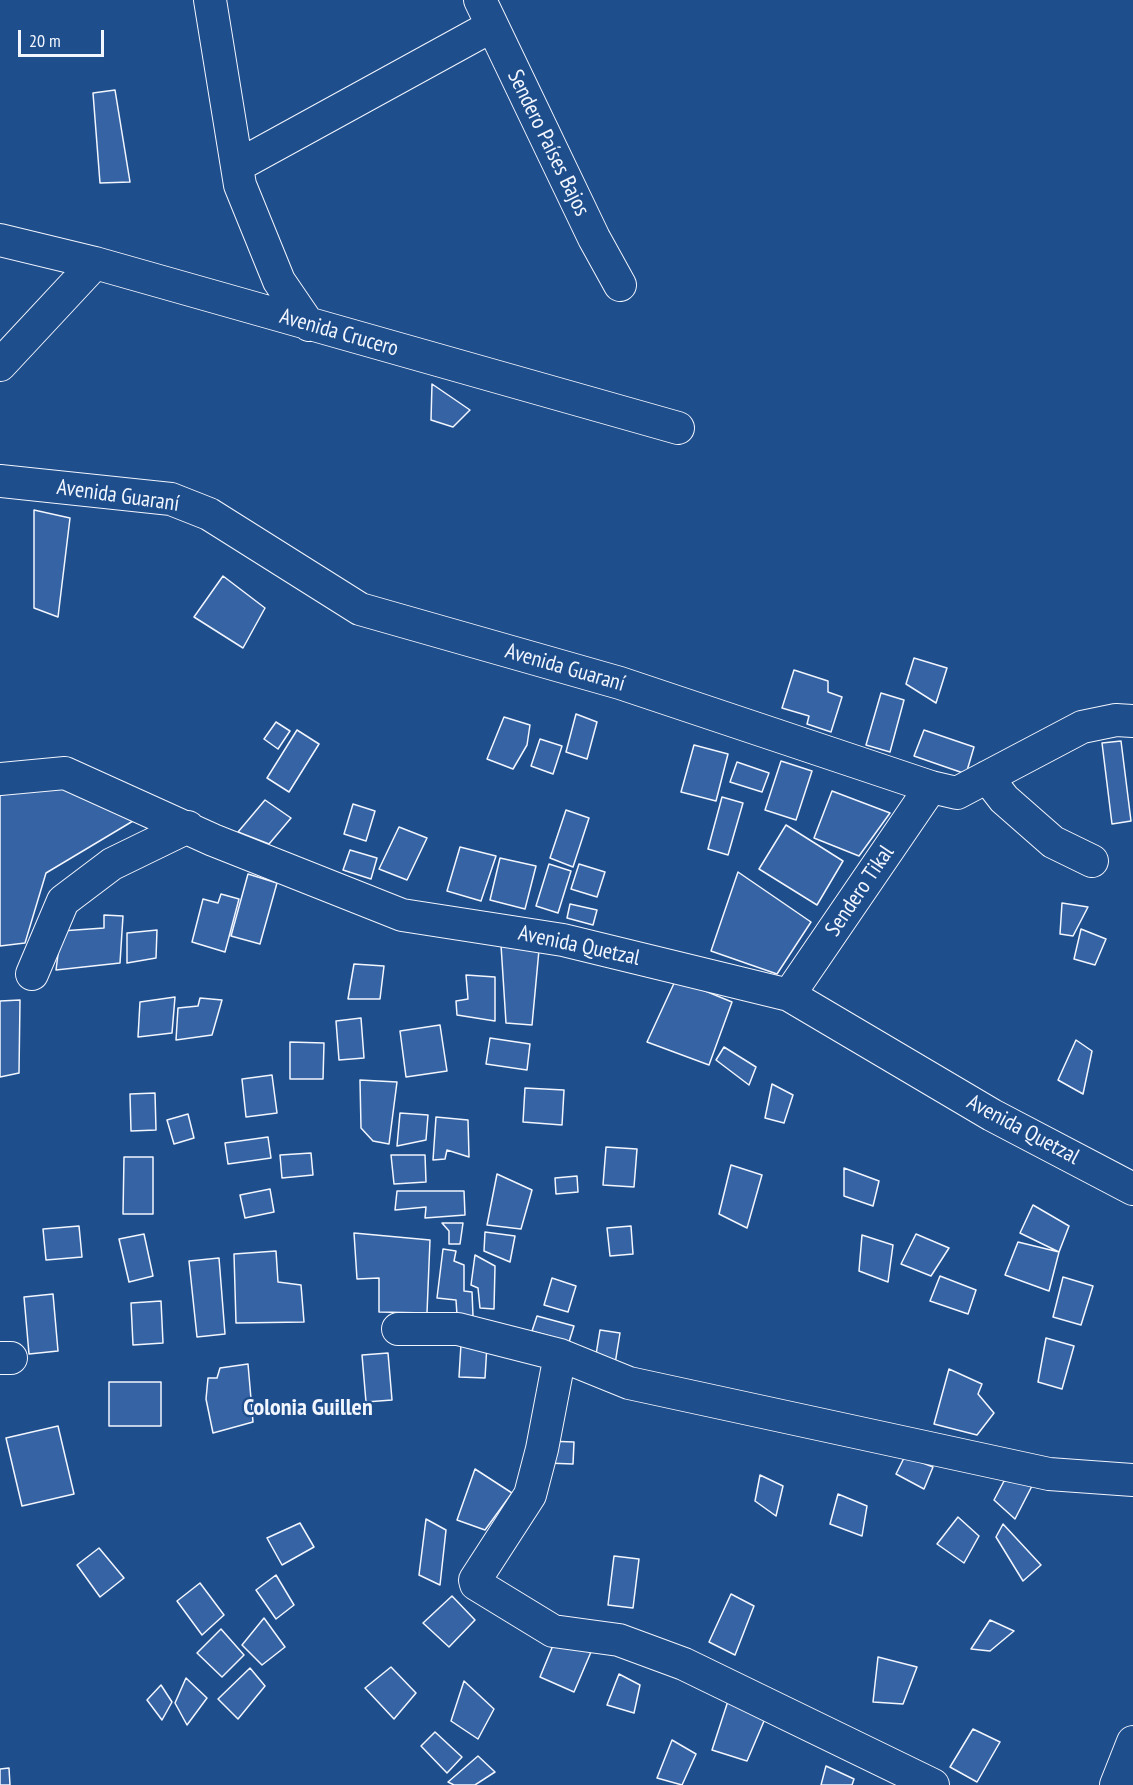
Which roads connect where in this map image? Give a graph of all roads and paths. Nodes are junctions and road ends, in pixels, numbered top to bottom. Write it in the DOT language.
graph roads {
  1 [pos="210,0"];
  2 [pos="486,13"];
  3 [pos="237,166"];
  4 [pos="0,240"];
  5 [pos="95,263"];
  6 [pos="620,285"];
  7 [pos="309,325"];
  8 [pos="0,365"];
  9 [pos="678,428"];
  10 [pos="0,481"];
  11 [pos="1133,721"];
  12 [pos="987,777"];
  13 [pos="0,779"];
  14 [pos="931,787"];
  15 [pos="188,827"];
  16 [pos="1092,861"];
  17 [pos="32,974"];
  18 [pos="789,995"];
  19 [pos="1133,1189"];
  20 [pos="398,1329"];
  21 [pos="560,1355"];
  22 [pos="1133,1480"];
  23 [pos="1133,1742"];
  24 [pos="933,1785"];
  25 [pos="1116,1785"];
  1 -- 3 [label="street"];
  2 -- 3 [label="street"];
  2 -- 6 [label="street, Sendero Países Bajos"];
  3 -- 7 [label="street"];
  4 -- 5 [label="street, Avenida Crucero"];
  5 -- 7 [label="street, Avenida Crucero"];
  5 -- 8 [label="street"];
  7 -- 9 [label="street, Avenida Crucero"];
  10 -- 14 [label="street, Avenida Guaraní"];
  11 -- 12 [label="street, Avenida Guaraní"];
  12 -- 14 [label="street, Avenida Guaraní"];
  12 -- 16 [label="street"];
  13 -- 15 [label="street, Avenida Quetzal"];
  14 -- 18 [label="street, Sendero Tikal"];
  15 -- 17 [label="street"];
  15 -- 18 [label="street, Avenida Quetzal"];
  18 -- 19 [label="street, Avenida Quetzal"];
  20 -- 21 [label="street"];
  21 -- 22 [label="street"];
  21 -- 24 [label="street"];
  23 -- 25 [label="street"];
}
